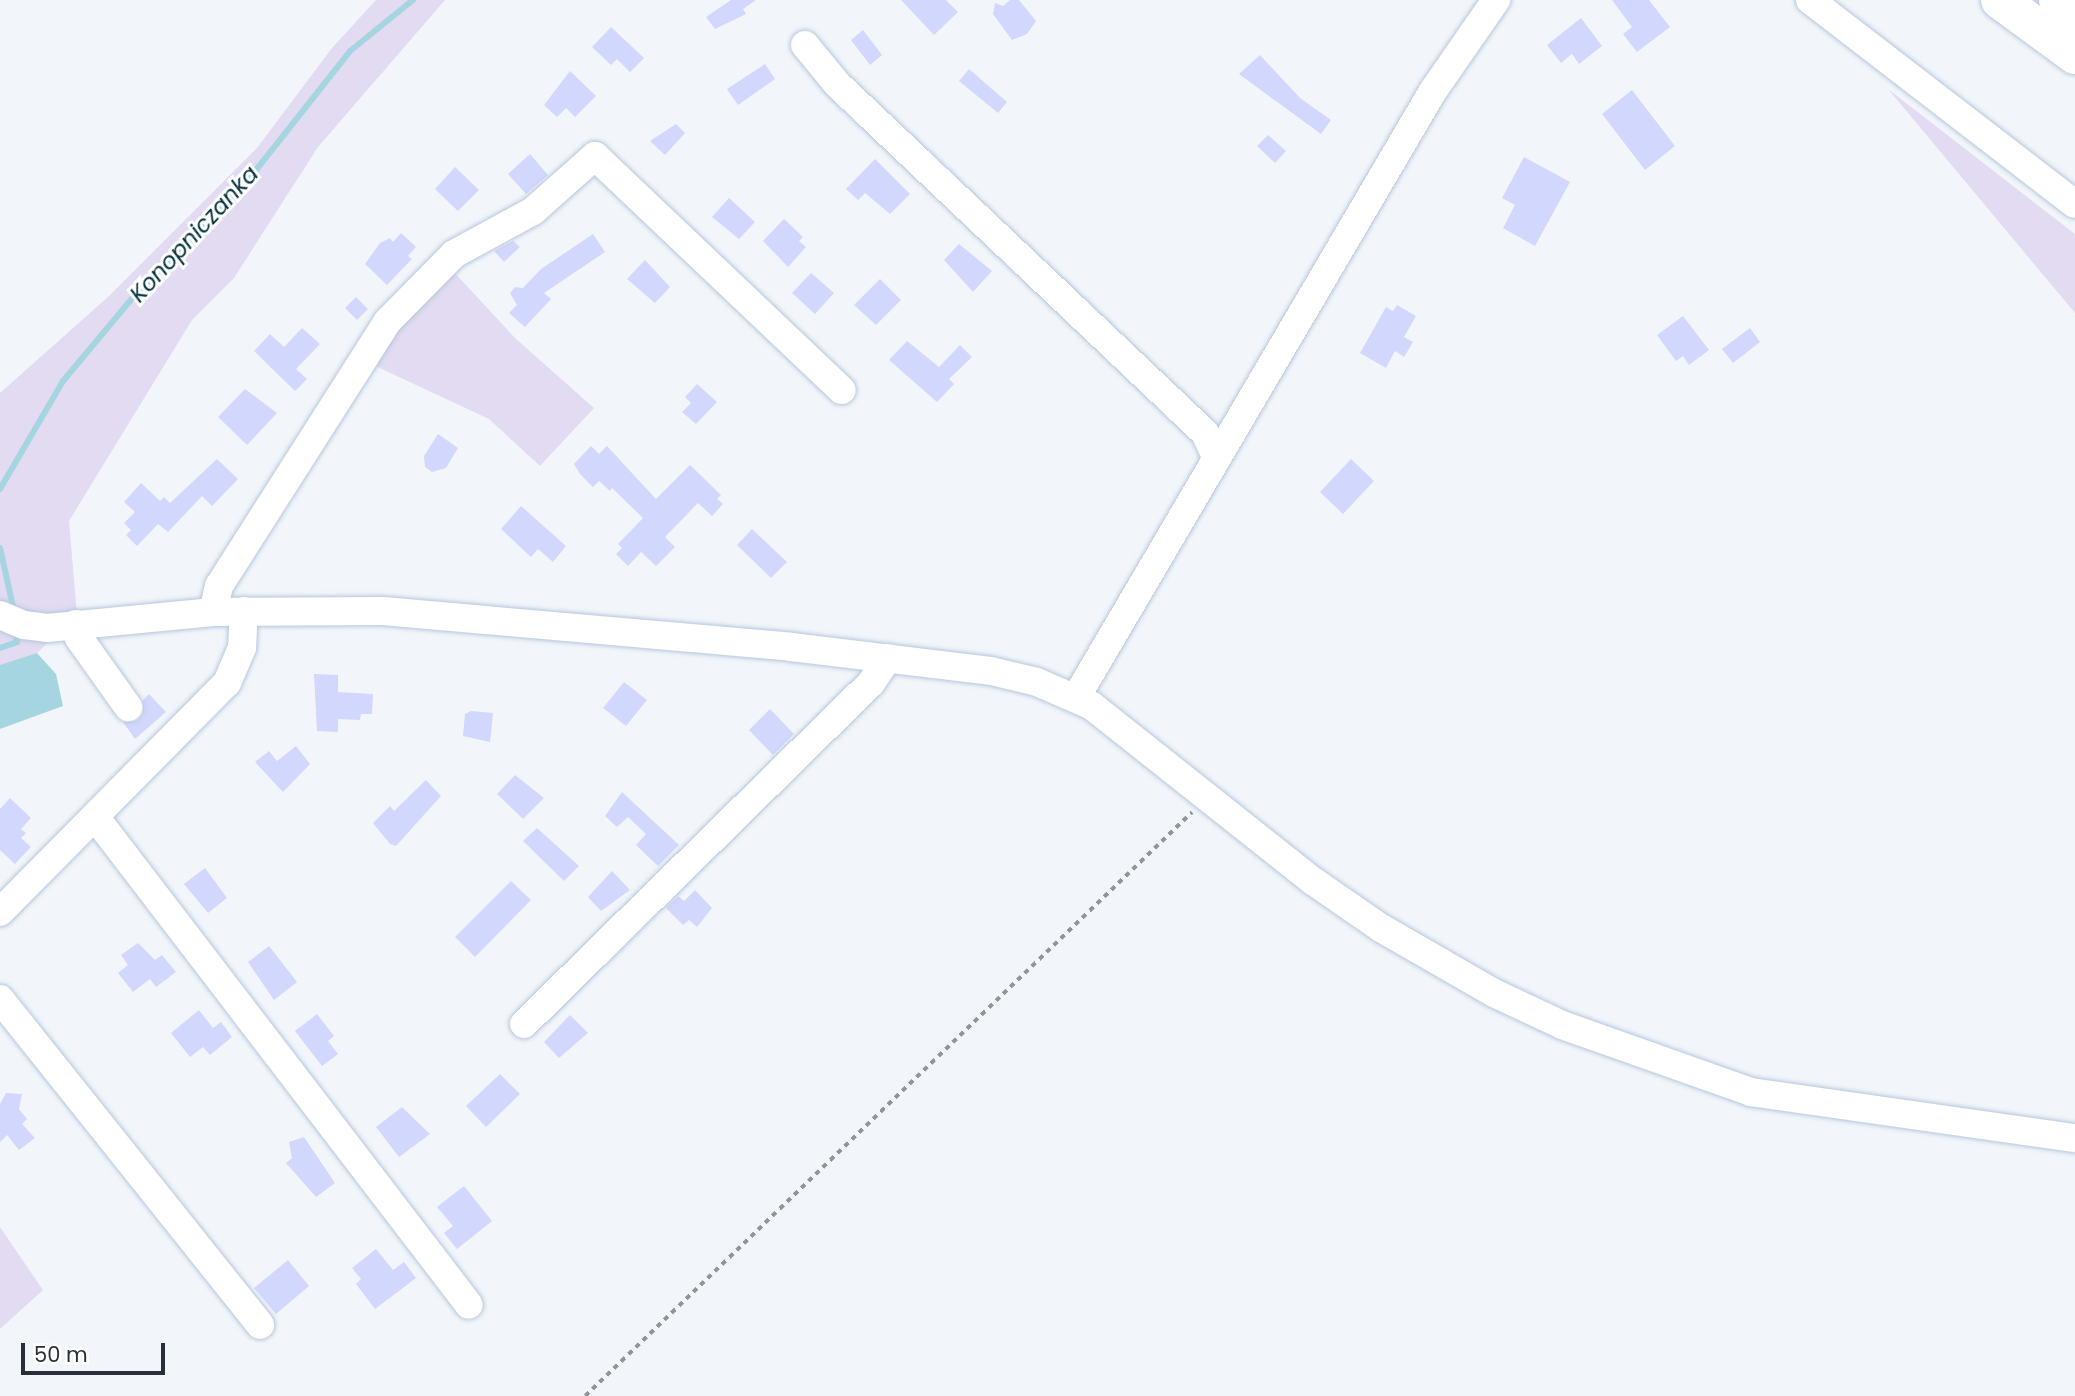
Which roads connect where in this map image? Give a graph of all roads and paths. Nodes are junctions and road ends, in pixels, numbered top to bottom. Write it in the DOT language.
graph roads {
  1 [pos="1496,0"];
  2 [pos="1810,0"];
  3 [pos="2000,0"];
  4 [pos="2058,0"];
  5 [pos="2075,13"];
  6 [pos="805,45"];
  7 [pos="2075,55"];
  8 [pos="2075,204"];
  9 [pos="842,390"];
  10 [pos="1216,457"];
  11 [pos="244,611"];
  12 [pos="213,612"];
  13 [pos="10,619"];
  14 [pos="76,624"];
  15 [pos="888,658"];
  16 [pos="1077,696"];
  17 [pos="128,707"];
  18 [pos="1208,796"];
  19 [pos="96,818"];
  20 [pos="0,912"];
  21 [pos="0,999"];
  22 [pos="524,1024"];
  23 [pos="2075,1138"];
  24 [pos="469,1305"];
  25 [pos="260,1325"];
  26 [pos="585,1396"];
  1 -- 10 [label="street"];
  2 -- 8 [label="street"];
  3 -- 7 [label="highway"];
  4 -- 5 [label="highway"];
  6 -- 10 [label="street"];
  9 -- 12 [label="street"];
  10 -- 16 [label="street"];
  11 -- 12 [label="street"];
  11 -- 15 [label="street"];
  11 -- 19 [label="street"];
  12 -- 14 [label="street"];
  13 -- 14 [label="street"];
  14 -- 17 [label="street"];
  15 -- 16 [label="street"];
  15 -- 22 [label="street"];
  16 -- 18 [label="street"];
  18 -- 23 [label="street"];
  18 -- 26 [label="path"];
  19 -- 20 [label="street"];
  19 -- 24 [label="street"];
  21 -- 25 [label="street"];
}
